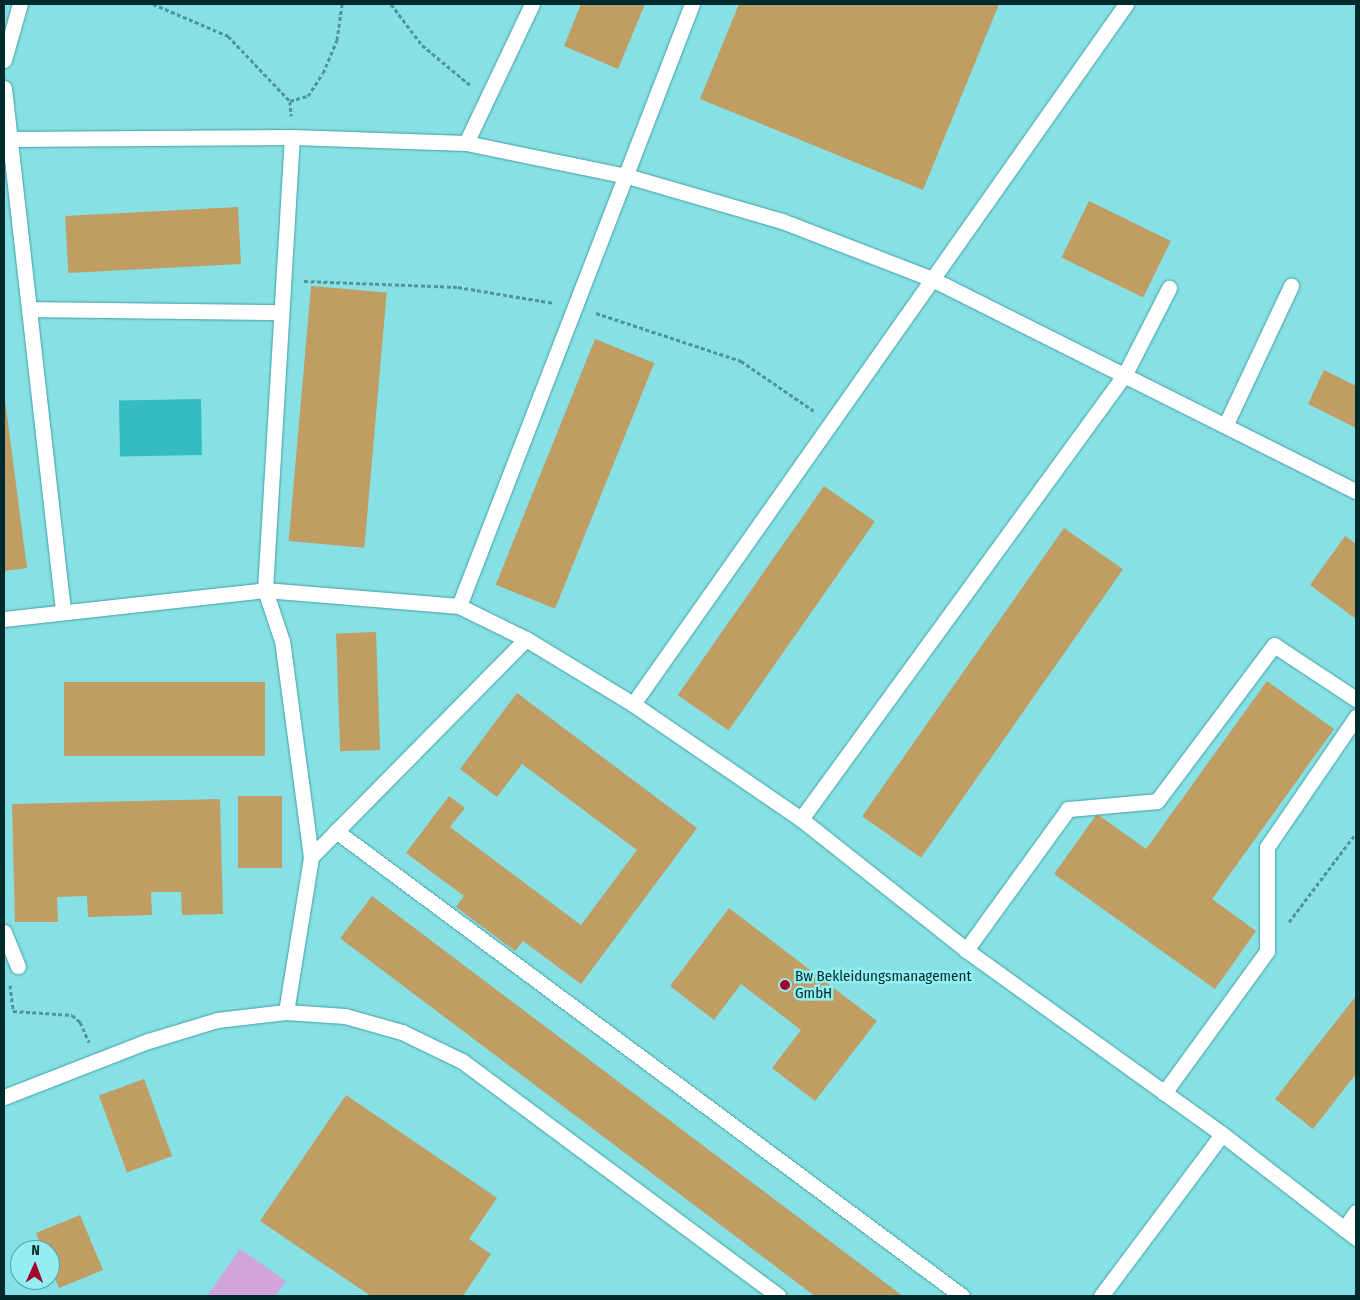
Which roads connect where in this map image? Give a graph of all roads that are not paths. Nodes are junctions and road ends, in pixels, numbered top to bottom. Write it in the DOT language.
graph roads {
  1 [pos="20,4"];
  2 [pos="532,4"];
  3 [pos="692,4"];
  4 [pos="1126,4"];
  5 [pos="4,60"];
  6 [pos="4,88"];
  7 [pos="292,137"];
  8 [pos="9,139"];
  9 [pos="466,143"];
  10 [pos="627,176"];
  11 [pos="930,278"];
  12 [pos="1291,286"];
  13 [pos="1169,288"];
  14 [pos="30,309"];
  15 [pos="281,312"];
  16 [pos="1124,374"];
  17 [pos="1226,424"];
  18 [pos="1356,491"];
  19 [pos="265,590"];
  20 [pos="459,606"];
  21 [pos="63,611"];
  22 [pos="4,619"];
  23 [pos="526,639"];
  24 [pos="1356,699"];
  25 [pos="633,704"];
  26 [pos="1356,716"];
  27 [pos="801,819"];
  28 [pos="336,831"];
  29 [pos="311,857"];
  30 [pos="4,932"];
  31 [pos="966,950"];
  32 [pos="18,966"];
  33 [pos="286,1012"];
  34 [pos="1164,1093"];
  35 [pos="4,1097"];
  36 [pos="1222,1134"];
  37 [pos="1356,1212"];
  38 [pos="1350,1233"];
  39 [pos="778,1296"];
  40 [pos="962,1296"];
  41 [pos="1101,1296"];
  1 -- 5 [label="lane"];
  2 -- 9 [label="lane"];
  3 -- 10 [label="lane"];
  4 -- 11 [label="lane"];
  6 -- 8 [label="lane"];
  7 -- 8 [label="lane"];
  7 -- 9 [label="lane"];
  7 -- 15 [label="lane"];
  8 -- 14 [label="lane"];
  9 -- 10 [label="lane"];
  10 -- 11 [label="lane"];
  10 -- 20 [label="lane"];
  11 -- 16 [label="lane"];
  11 -- 25 [label="lane"];
  12 -- 17 [label="lane"];
  13 -- 16 [label="lane"];
  14 -- 15 [label="lane"];
  14 -- 21 [label="lane"];
  15 -- 19 [label="lane"];
  16 -- 17 [label="lane"];
  16 -- 27 [label="lane"];
  17 -- 18 [label="lane"];
  19 -- 20 [label="lane"];
  19 -- 21 [label="lane"];
  19 -- 29 [label="lane"];
  20 -- 23 [label="lane"];
  21 -- 22 [label="lane"];
  23 -- 25 [label="lane"];
  23 -- 28 [label="lane"];
  24 -- 31 [label="lane"];
  25 -- 27 [label="lane"];
  26 -- 34 [label="lane"];
  27 -- 31 [label="lane"];
  28 -- 29 [label="lane"];
  28 -- 40 [label="lane"];
  29 -- 33 [label="lane"];
  30 -- 32 [label="lane"];
  31 -- 34 [label="lane"];
  33 -- 35 [label="lane"];
  33 -- 39 [label="lane"];
  34 -- 36 [label="lane"];
  36 -- 38 [label="lane"];
  36 -- 41 [label="lane"];
  37 -- 38 [label="lane"];
}
